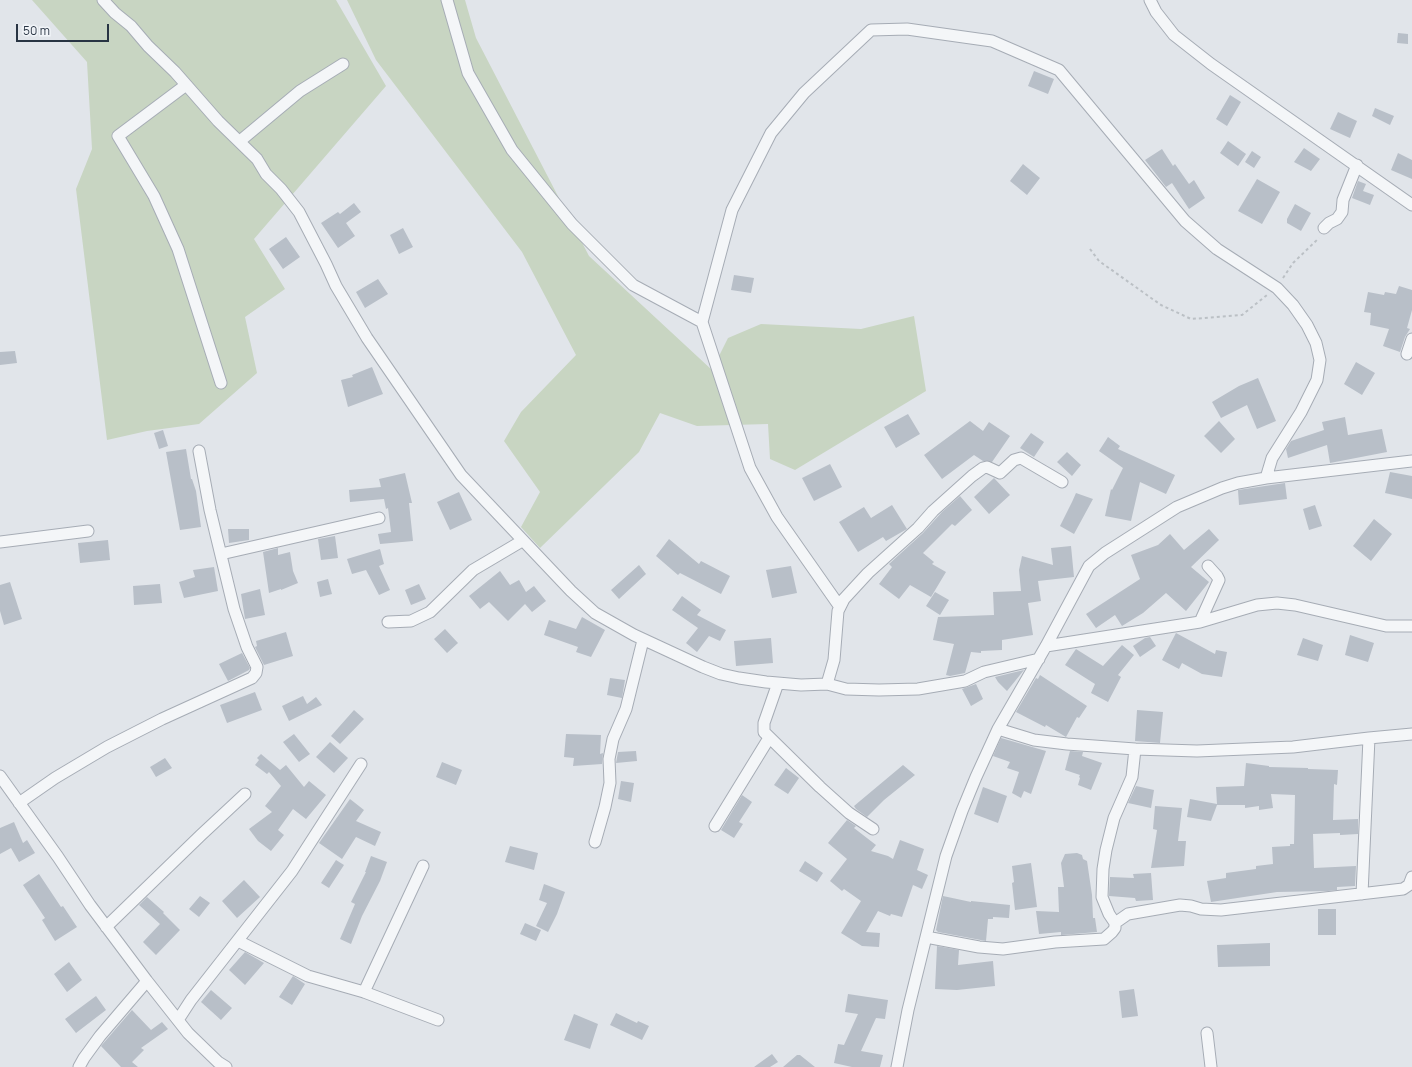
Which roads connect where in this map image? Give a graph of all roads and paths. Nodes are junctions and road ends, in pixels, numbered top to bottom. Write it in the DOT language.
graph roads {
  1 [pos="103,0"];
  2 [pos="446,0"];
  3 [pos="1150,0"];
  4 [pos="343,64"];
  5 [pos="186,85"];
  6 [pos="240,141"];
  7 [pos="1357,165"];
  8 [pos="1412,206"];
  9 [pos="1324,228"];
  10 [pos="1090,249"];
  11 [pos="1277,288"];
  12 [pos="702,322"];
  13 [pos="1412,338"];
  14 [pos="1407,354"];
  15 [pos="221,382"];
  16 [pos="199,451"];
  17 [pos="1412,461"];
  18 [pos="1266,478"];
  19 [pos="1062,482"];
  20 [pos="379,518"];
  21 [pos="88,531"];
  22 [pos="522,541"];
  23 [pos="0,542"];
  24 [pos="221,554"];
  25 [pos="1208,566"];
  26 [pos="840,607"];
  27 [pos="388,622"];
  28 [pos="1200,622"];
  29 [pos="1412,626"];
  30 [pos="643,640"];
  31 [pos="1046,646"];
  32 [pos="1039,659"];
  33 [pos="778,683"];
  34 [pos="827,684"];
  35 [pos="998,729"];
  36 [pos="1412,734"];
  37 [pos="769,738"];
  38 [pos="1369,738"];
  39 [pos="1135,749"];
  40 [pos="361,764"];
  41 [pos="0,776"];
  42 [pos="245,794"];
  43 [pos="19,803"];
  44 [pos="715,826"];
  45 [pos="873,829"];
  46 [pos="595,842"];
  47 [pos="423,866"];
  48 [pos="1412,877"];
  49 [pos="1362,894"];
  50 [pos="1115,923"];
  51 [pos="106,927"];
  52 [pos="926,937"];
  53 [pos="238,941"];
  54 [pos="147,981"];
  55 [pos="364,992"];
  56 [pos="178,1020"];
  57 [pos="438,1020"];
  58 [pos="1207,1032"];
  59 [pos="79,1067"];
  60 [pos="226,1067"];
  61 [pos="897,1067"];
  62 [pos="1211,1067"];
  1 -- 5 [label="street"];
  2 -- 12 [label="street"];
  3 -- 7 [label="street"];
  4 -- 6 [label="street"];
  5 -- 6 [label="street"];
  5 -- 15 [label="street"];
  6 -- 22 [label="street"];
  7 -- 8 [label="street"];
  7 -- 9 [label="street"];
  9 -- 11 [label="path"];
  10 -- 11 [label="path"];
  11 -- 12 [label="street"];
  11 -- 18 [label="street"];
  12 -- 26 [label="street"];
  13 -- 14 [label="street"];
  16 -- 24 [label="street"];
  17 -- 18 [label="street"];
  18 -- 31 [label="street"];
  19 -- 26 [label="street"];
  20 -- 24 [label="street"];
  21 -- 23 [label="street"];
  22 -- 27 [label="street"];
  22 -- 30 [label="street"];
  24 -- 43 [label="street"];
  25 -- 28 [label="street"];
  26 -- 34 [label="street"];
  28 -- 29 [label="street"];
  28 -- 31 [label="street"];
  30 -- 33 [label="street"];
  30 -- 46 [label="street"];
  31 -- 32 [label="street"];
  32 -- 34 [label="street"];
  32 -- 35 [label="street"];
  33 -- 34 [label="street"];
  33 -- 37 [label="street"];
  35 -- 39 [label="street"];
  35 -- 52 [label="street"];
  36 -- 38 [label="street"];
  37 -- 44 [label="street"];
  37 -- 45 [label="street"];
  38 -- 39 [label="street"];
  38 -- 49 [label="street"];
  39 -- 50 [label="street"];
  40 -- 53 [label="street"];
  41 -- 43 [label="street"];
  42 -- 51 [label="street"];
  43 -- 51 [label="street"];
  47 -- 55 [label="street"];
  48 -- 49 [label="street"];
  49 -- 50 [label="street"];
  50 -- 52 [label="street"];
  51 -- 54 [label="street"];
  52 -- 61 [label="street"];
  53 -- 55 [label="street"];
  53 -- 56 [label="street"];
  54 -- 56 [label="street"];
  54 -- 59 [label="street"];
  55 -- 57 [label="street"];
  56 -- 60 [label="street"];
  58 -- 62 [label="street"];
}
